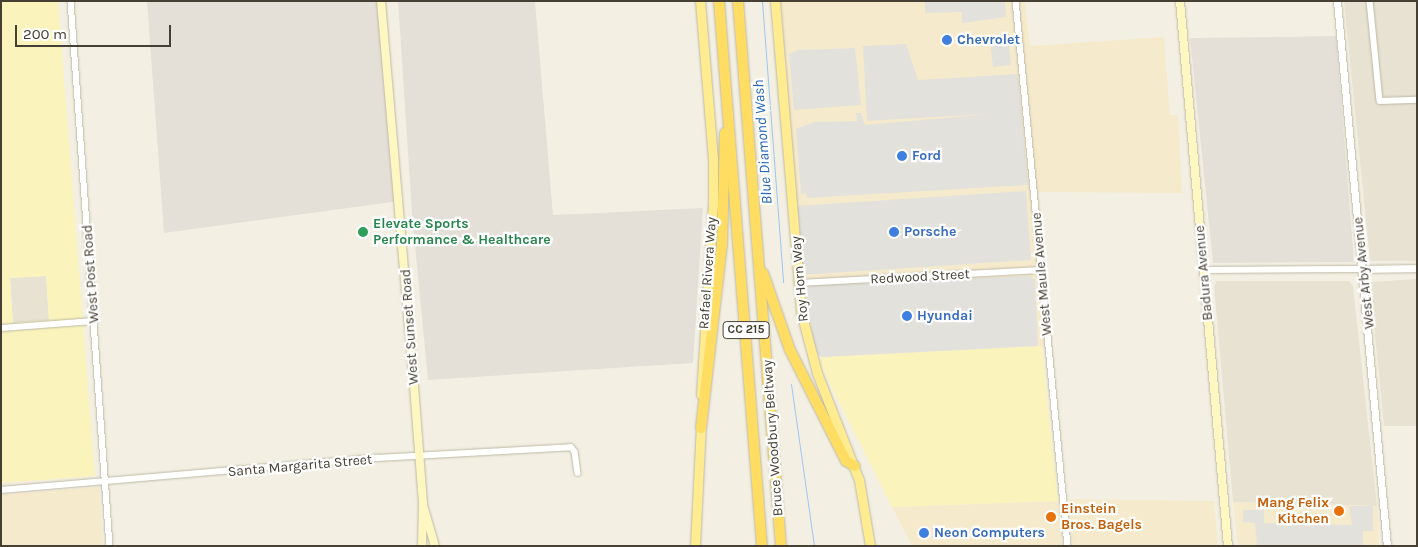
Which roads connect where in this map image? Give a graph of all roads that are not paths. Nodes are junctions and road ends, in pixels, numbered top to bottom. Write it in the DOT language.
graph roads {
  1 [pos="71,1"];
  2 [pos="381,1"];
  3 [pos="700,1"];
  4 [pos="720,1"];
  5 [pos="738,1"];
  6 [pos="775,1"];
  7 [pos="1016,1"];
  8 [pos="1180,1"];
  9 [pos="1338,1"];
  10 [pos="1370,1"];
  11 [pos="1417,100"];
  12 [pos="729,115"];
  13 [pos="759,263"];
  14 [pos="1417,268"];
  15 [pos="1364,269"];
  16 [pos="1041,270"];
  17 [pos="1205,270"];
  18 [pos="799,283"];
  19 [pos="94,321"];
  20 [pos="1,328"];
  21 [pos="701,428"];
  22 [pos="419,456"];
  23 [pos="854,466"];
  24 [pos="578,473"];
  25 [pos="105,481"];
  26 [pos="1,490"];
  27 [pos="423,504"];
  28 [pos="110,546"];
  29 [pos="422,546"];
  30 [pos="435,546"];
  31 [pos="695,546"];
  32 [pos="762,546"];
  33 [pos="782,546"];
  34 [pos="870,546"];
  35 [pos="1068,546"];
  36 [pos="1228,546"];
  37 [pos="1387,546"];
  1 -- 19 [label="street, West Post Road"];
  2 -- 22 [label="main road, West Sunset Road"];
  3 -- 21 [label="main road, Rafael Rivera Way"];
  4 -- 12 [label="highway, Bruce Woodbury Beltway / CC 215"];
  5 -- 13 [label="highway, Bruce Woodbury Beltway / CC 215"];
  6 -- 18 [label="main road, Roy Horn Way"];
  7 -- 16 [label="street, West Maule Avenue"];
  8 -- 17 [label="main road, Badura Avenue"];
  9 -- 15 [label="street, West Arby Avenue"];
  10 -- 11 [label="street"];
  12 -- 21 [label="highway"];
  12 -- 32 [label="highway, Bruce Woodbury Beltway / CC 215"];
  13 -- 23 [label="highway"];
  13 -- 33 [label="highway, Bruce Woodbury Beltway / CC 215"];
  14 -- 15 [label="street"];
  15 -- 17 [label="street"];
  15 -- 37 [label="street, West Arby Avenue"];
  16 -- 18 [label="street, Redwood Street"];
  16 -- 35 [label="street, West Maule Avenue"];
  17 -- 36 [label="main road, Badura Avenue"];
  18 -- 23 [label="main road, Roy Horn Way"];
  19 -- 20 [label="street"];
  19 -- 25 [label="street, West Post Road"];
  21 -- 31 [label="main road, Rafael Rivera Way"];
  22 -- 24 [label="street, Santa Margarita Street"];
  22 -- 25 [label="street, Santa Margarita Street"];
  22 -- 27 [label="main road, West Sunset Road"];
  23 -- 34 [label="main road, Roy Horn Way"];
  25 -- 26 [label="street, Santa Margarita Street"];
  25 -- 28 [label="street, West Post Road"];
  27 -- 29 [label="main road, West Sunset Road"];
  27 -- 30 [label="main road, West Sunset Road"];
}
